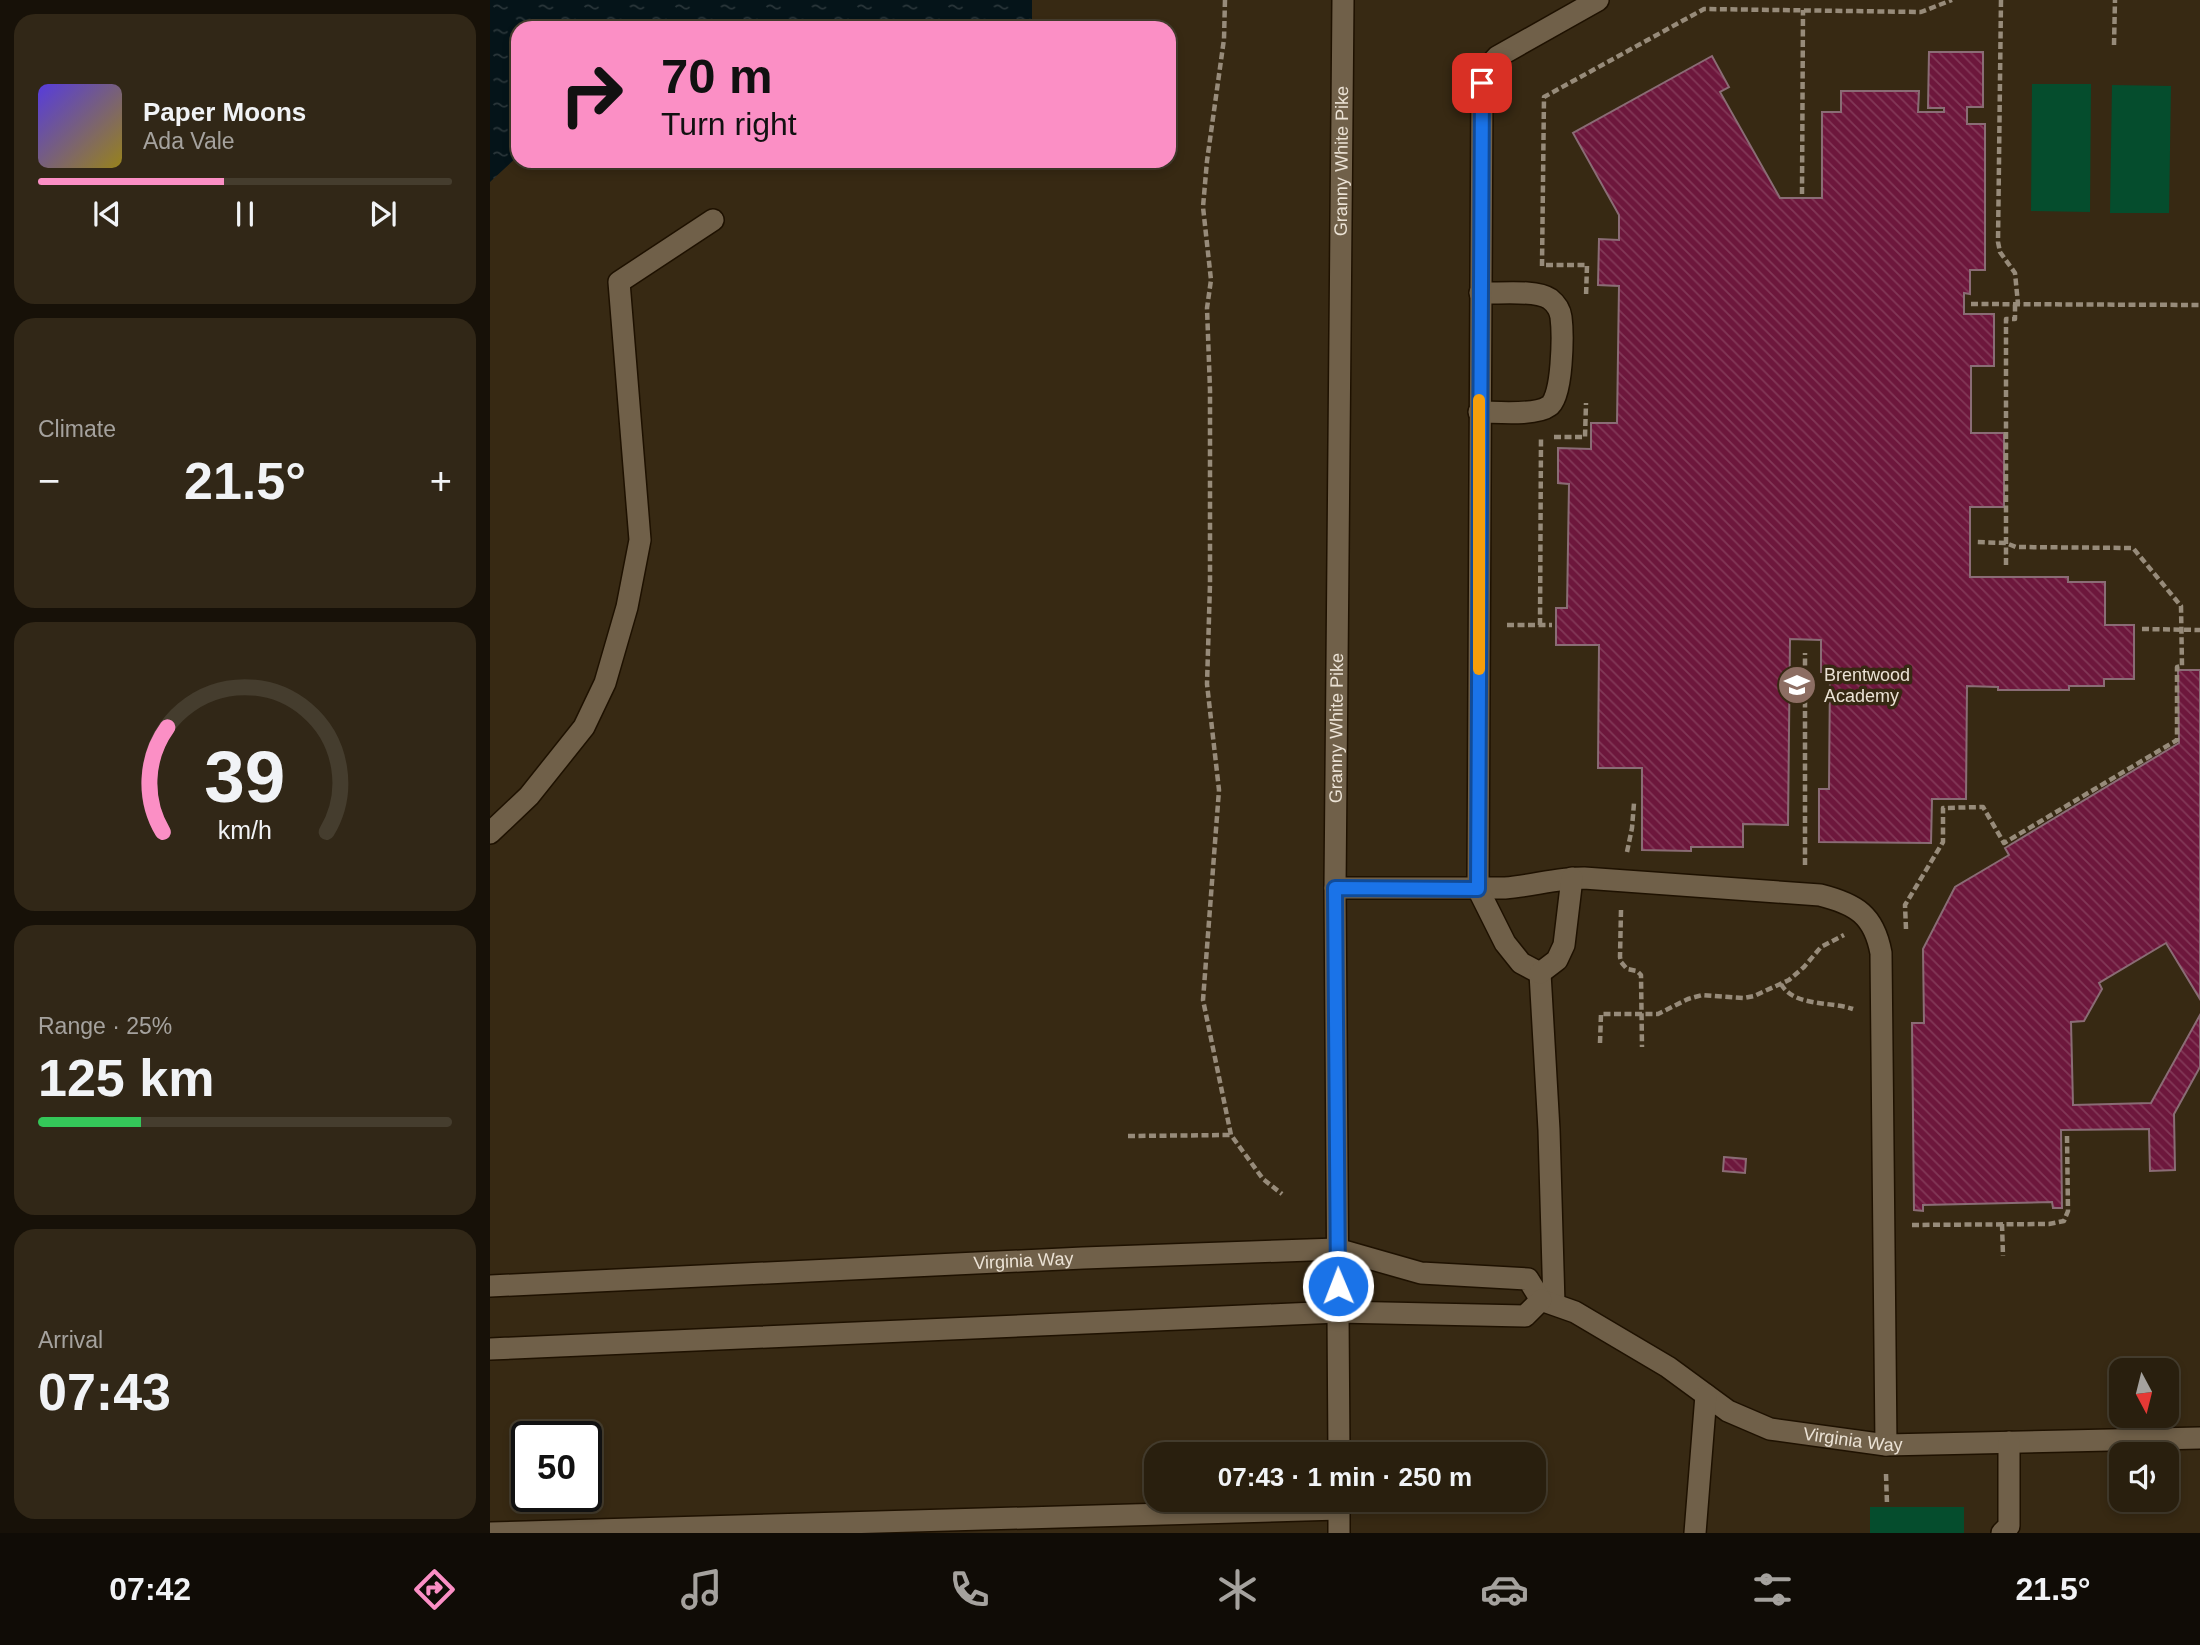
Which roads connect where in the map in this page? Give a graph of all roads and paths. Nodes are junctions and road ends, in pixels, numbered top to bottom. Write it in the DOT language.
graph roads {
  1 [pos="1225,0"];
  2 [pos="1343,0"];
  3 [pos="1598,0"];
  4 [pos="1952,0"];
  5 [pos="2001,0"];
  6 [pos="2115,0"];
  7 [pos="1803,10"];
  8 [pos="2114,45"];
  9 [pos="1802,194"];
  10 [pos="713,220"];
  11 [pos="1480,293"];
  12 [pos="1542,295"];
  13 [pos="1971,304"];
  14 [pos="2017,304"];
  15 [pos="2200,305"];
  16 [pos="1541,410"];
  17 [pos="1479,412"];
  18 [pos="1977,542"];
  19 [pos="2006,542"];
  20 [pos="2006,565"];
  21 [pos="1479,625"];
  22 [pos="1541,625"];
  23 [pos="1552,625"];
  24 [pos="2142,629"];
  25 [pos="2181,630"];
  26 [pos="2200,630"];
  27 [pos="1805,653"];
  28 [pos="1634,803"];
  29 [pos="490,833"];
  30 [pos="1572,878"];
  31 [pos="1622,881"];
  32 [pos="1335,888"];
  33 [pos="1478,889"];
  34 [pos="1804,894"];
  35 [pos="1870,922"];
  36 [pos="1906,933"];
  37 [pos="1540,973"];
  38 [pos="1781,984"];
  39 [pos="1882,1010"];
  40 [pos="1643,1014"];
  41 [pos="1600,1043"];
  42 [pos="1642,1046"];
  43 [pos="1230,1135"];
  44 [pos="1128,1136"];
  45 [pos="2067,1136"];
  46 [pos="1282,1194"];
  47 [pos="1910,1211"];
  48 [pos="2002,1224"];
  49 [pos="1337,1249"];
  50 [pos="2003,1256"];
  51 [pos="490,1286"];
  52 [pos="1548,1302"];
  53 [pos="1338,1312"];
  54 [pos="490,1349"];
  55 [pos="1706,1395"];
  56 [pos="2200,1438"];
  57 [pos="1339,1442"];
  58 [pos="2009,1442"];
  59 [pos="1886,1445"];
  60 [pos="1159,1512"];
  61 [pos="1339,1512"];
  62 [pos="821,1527"];
  63 [pos="720,1529"];
  64 [pos="490,1533"];
  65 [pos="1339,1533"];
  66 [pos="1695,1533"];
  67 [pos="2002,1533"];
  1 -- 43 [label="path"];
  2 -- 32 [label="street, Granny White Pike"];
  3 -- 11 [label="street"];
  4 -- 7 [label="path"];
  5 -- 14 [label="path"];
  6 -- 8 [label="path"];
  7 -- 9 [label="path"];
  7 -- 12 [label="path"];
  10 -- 29 [label="street"];
  11 -- 12 [label="street"];
  11 -- 17 [label="street"];
  12 -- 16 [label="street"];
  13 -- 14 [label="path"];
  14 -- 15 [label="path"];
  14 -- 19 [label="path"];
  16 -- 17 [label="street"];
  16 -- 22 [label="path"];
  17 -- 21 [label="street"];
  18 -- 19 [label="path"];
  19 -- 20 [label="path"];
  19 -- 25 [label="path"];
  21 -- 22 [label="path"];
  21 -- 33 [label="street"];
  22 -- 23 [label="path"];
  24 -- 25 [label="path"];
  25 -- 26 [label="path"];
  25 -- 36 [label="path"];
  27 -- 34 [label="path"];
  28 -- 31 [label="path"];
  30 -- 31 [label="street"];
  30 -- 33 [label="street"];
  30 -- 37 [label="street"];
  31 -- 34 [label="street"];
  31 -- 40 [label="path"];
  32 -- 33 [label="street"];
  32 -- 49 [label="street, Granny White Pike"];
  33 -- 37 [label="street"];
  34 -- 35 [label="street"];
  35 -- 38 [label="path"];
  35 -- 39 [label="street"];
  37 -- 52 [label="street"];
  38 -- 39 [label="path"];
  38 -- 40 [label="path"];
  39 -- 59 [label="street"];
  40 -- 41 [label="path"];
  40 -- 42 [label="path"];
  43 -- 44 [label="path"];
  43 -- 46 [label="path"];
  45 -- 48 [label="path"];
  47 -- 48 [label="path"];
  48 -- 50 [label="path"];
  49 -- 51 [label="street, Virginia Way"];
  49 -- 52 [label="street, Virginia Way"];
  49 -- 53 [label="street, Granny White Pike"];
  52 -- 53 [label="street"];
  52 -- 55 [label="street, Virginia Way"];
  53 -- 54 [label="street"];
  53 -- 57 [label="street, Granny White Pike"];
  55 -- 59 [label="street, Virginia Way"];
  55 -- 66 [label="street"];
  56 -- 58 [label="street, Virginia Way"];
  58 -- 59 [label="street, Virginia Way"];
  58 -- 67 [label="street"];
  60 -- 62 [label="street"];
  61 -- 65 [label="street"];
  62 -- 63 [label="street"];
  63 -- 64 [label="street"];
}
